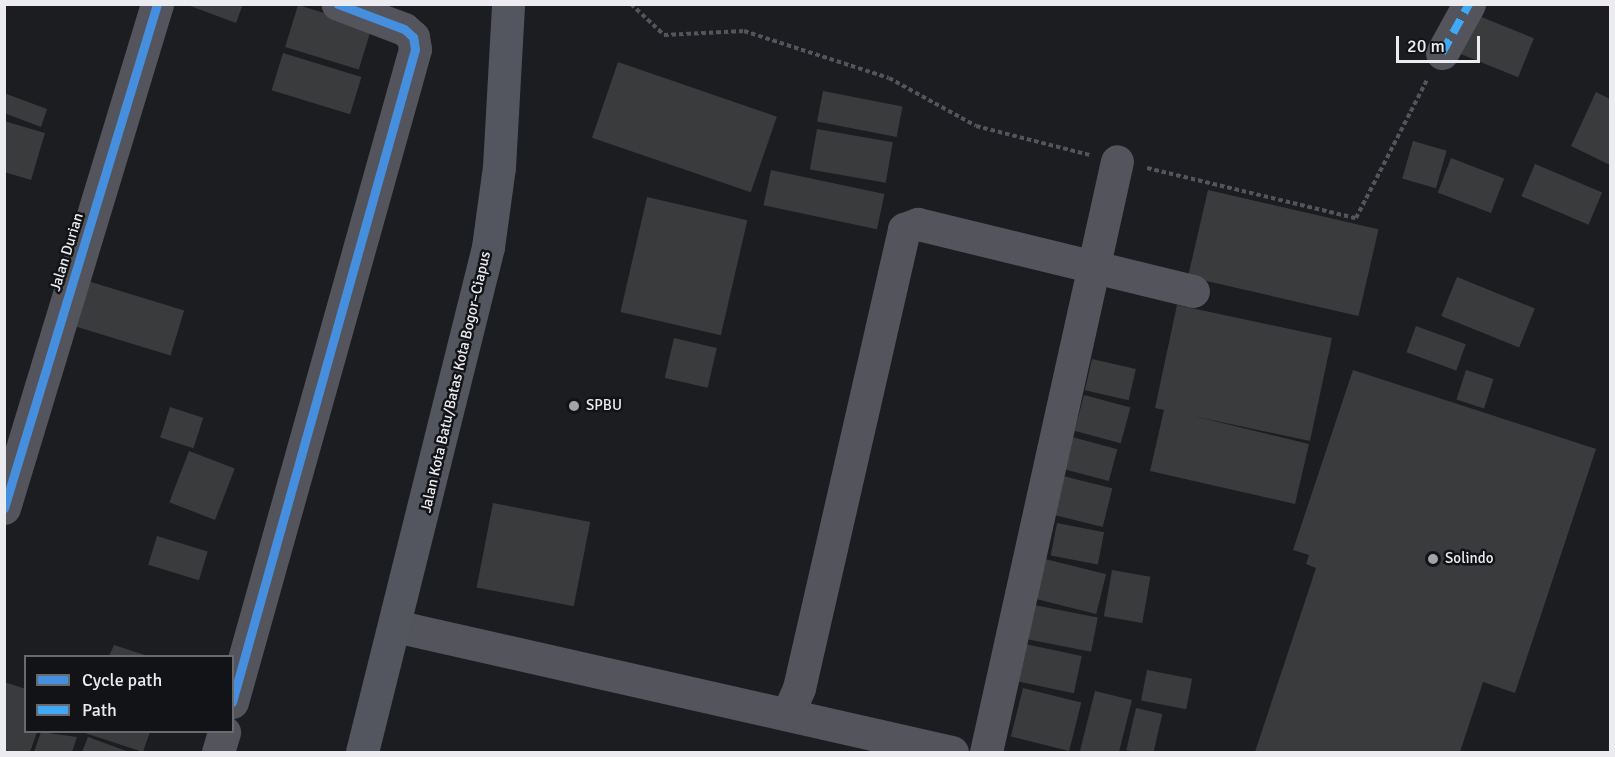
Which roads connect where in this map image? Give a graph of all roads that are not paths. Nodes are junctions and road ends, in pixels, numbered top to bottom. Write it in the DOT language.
graph roads {
  1 [pos="157,4"];
  2 [pos="338,4"];
  3 [pos="508,4"];
  4 [pos="1469,4"];
  5 [pos="1442,53"];
  6 [pos="1117,161"];
  7 [pos="1096,266"];
  8 [pos="1193,291"];
  9 [pos="11,467"];
  10 [pos="4,508"];
  11 [pos="395,626"];
  12 [pos="234,695"];
  13 [pos="788,713"];
  14 [pos="224,733"];
  15 [pos="218,753"];
  16 [pos="362,753"];
  17 [pos="952,753"];
  18 [pos="986,753"];
  1 -- 9 [label="street, Jalan Durian"];
  2 -- 12 [label="street"];
  3 -- 11 [label="main road, Jalan Kota Batu/Batas Kota Bogor–Ciapus"];
  4 -- 5 [label="street"];
  6 -- 7 [label="street"];
  7 -- 8 [label="street"];
  7 -- 13 [label="street"];
  7 -- 18 [label="street"];
  9 -- 10 [label="street, Jalan Durian"];
  11 -- 13 [label="street"];
  11 -- 16 [label="main road, Jalan Kota Batu/Batas Kota Bogor–Ciapus"];
  13 -- 17 [label="street"];
  14 -- 15 [label="street"];
}
